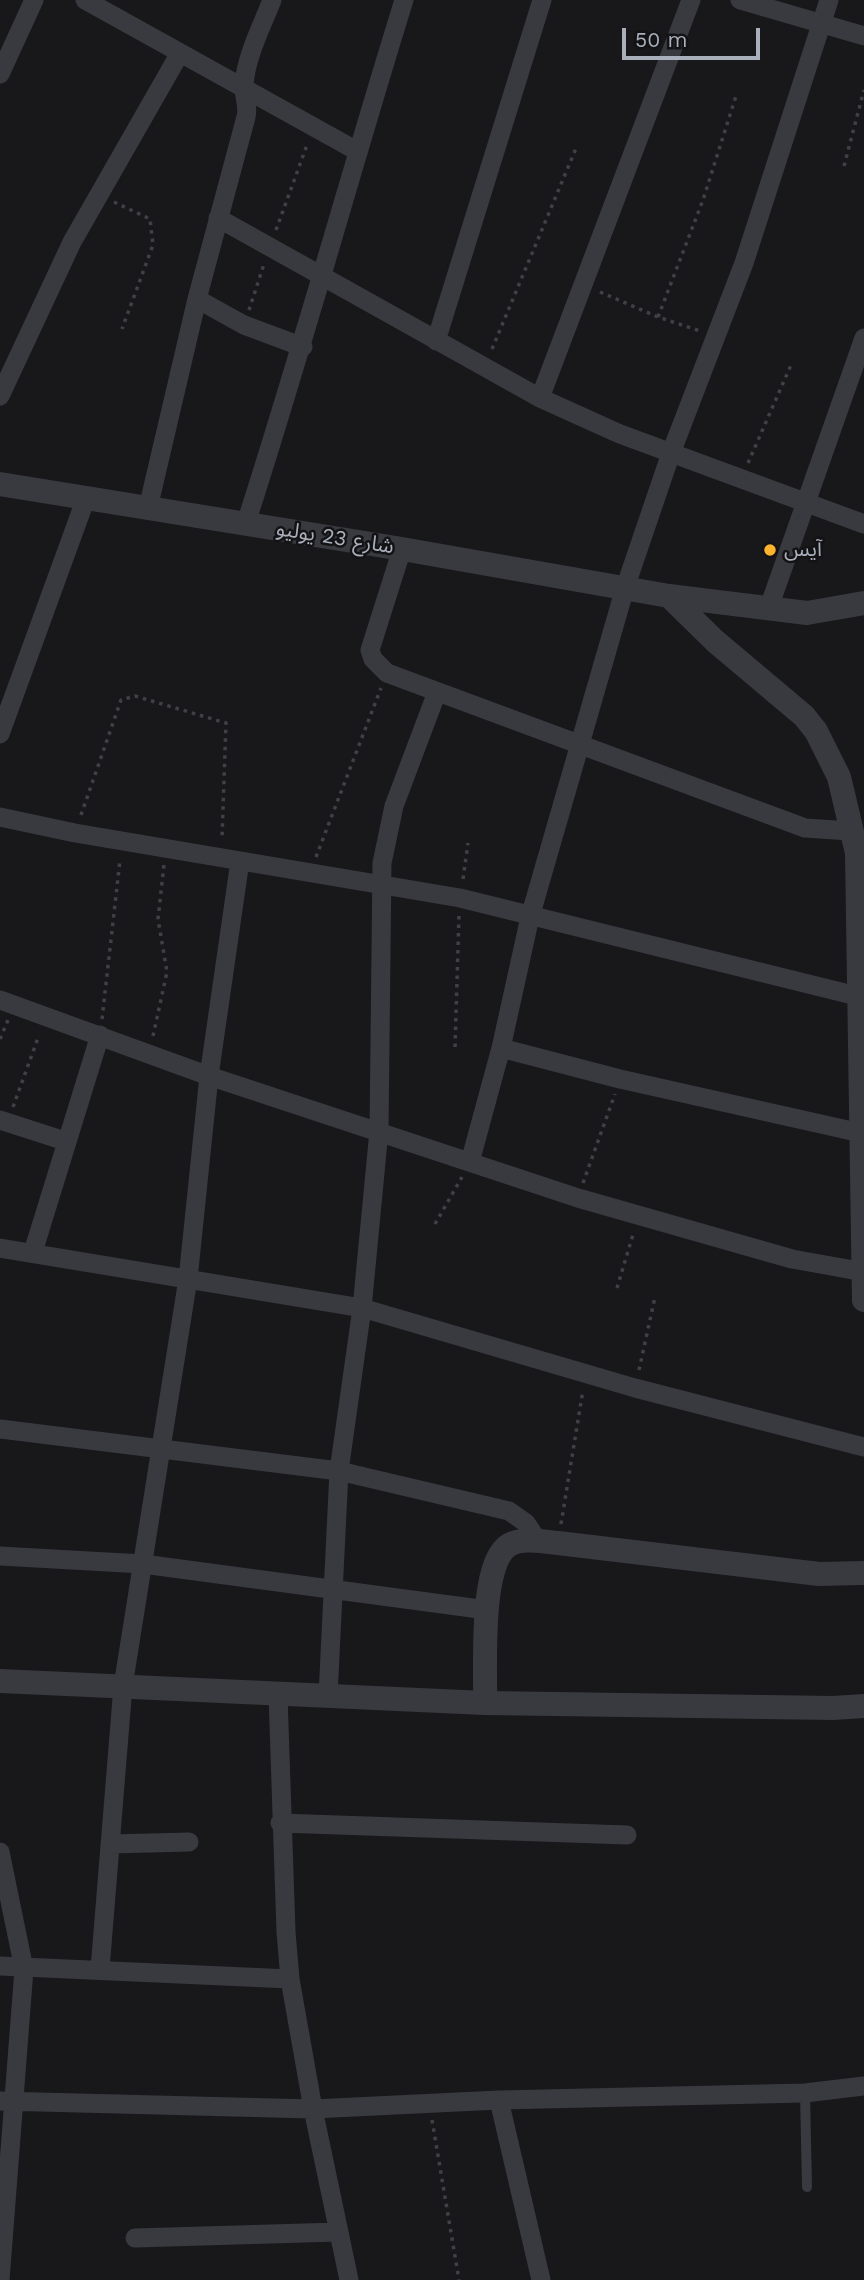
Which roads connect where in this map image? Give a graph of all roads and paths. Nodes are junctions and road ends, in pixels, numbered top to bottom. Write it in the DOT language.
graph roads {
  1 [pos="34,0"];
  2 [pos="85,0"];
  3 [pos="272,0"];
  4 [pos="404,0"];
  5 [pos="542,0"];
  6 [pos="691,0"];
  7 [pos="740,0"];
  8 [pos="829,0"];
  9 [pos="821,23"];
  10 [pos="864,36"];
  11 [pos="180,53"];
  12 [pos="0,74"];
  13 [pos="243,86"];
  14 [pos="864,90"];
  15 [pos="736,96"];
  16 [pos="314,126"];
  17 [pos="577,146"];
  18 [pos="357,151"];
  19 [pos="844,166"];
  20 [pos="98,194"];
  21 [pos="218,218"];
  22 [pos="270,248"];
  23 [pos="324,278"];
  24 [pos="584,286"];
  25 [pos="197,299"];
  26 [pos="658,317"];
  27 [pos="244,325"];
  28 [pos="122,329"];
  29 [pos="716,336"];
  30 [pos="864,338"];
  31 [pos="436,341"];
  32 [pos="303,347"];
  33 [pos="790,365"];
  34 [pos="485,367"];
  35 [pos="856,386"];
  36 [pos="0,396"];
  37 [pos="540,398"];
  38 [pos="671,453"];
  39 [pos="741,477"];
  40 [pos="0,484"];
  41 [pos="86,499"];
  42 [pos="805,502"];
  43 [pos="148,508"];
  44 [pos="246,523"];
  45 [pos="864,524"];
  46 [pos="402,549"];
  47 [pos="625,588"];
  48 [pos="669,596"];
  49 [pos="864,603"];
  50 [pos="768,610"];
  51 [pos="387,673"];
  52 [pos="437,692"];
  53 [pos="0,734"];
  54 [pos="582,745"];
  55 [pos="0,817"];
  56 [pos="75,833"];
  57 [pos="123,841"];
  58 [pos="468,844"];
  59 [pos="857,847"];
  60 [pos="166,848"];
  61 [pos="230,859"];
  62 [pos="311,872"];
  63 [pos="383,884"];
  64 [pos="460,898"];
  65 [pos="530,917"];
  66 [pos="861,997"];
  67 [pos="0,1000"];
  68 [pos="45,1016"];
  69 [pos="100,1035"];
  70 [pos="455,1047"];
  71 [pos="501,1048"];
  72 [pos="149,1052"];
  73 [pos="209,1076"];
  74 [pos="620,1079"];
  75 [pos="4,1121"];
  76 [pos="379,1131"];
  77 [pos="861,1133"];
  78 [pos="65,1141"];
  79 [pos="470,1162"];
  80 [pos="578,1198"];
  81 [pos="638,1215"];
  82 [pos="435,1223"];
  83 [pos="0,1248"];
  84 [pos="33,1252"];
  85 [pos="864,1272"];
  86 [pos="188,1279"];
  87 [pos="617,1288"];
  88 [pos="655,1297"];
  89 [pos="864,1300"];
  90 [pos="362,1308"];
  91 [pos="586,1372"];
  92 [pos="635,1388"];
  93 [pos="0,1429"];
  94 [pos="162,1447"];
  95 [pos="864,1447"];
  96 [pos="339,1471"];
  97 [pos="548,1542"];
  98 [pos="0,1556"];
  99 [pos="143,1564"];
  100 [pos="864,1573"];
  101 [pos="331,1590"];
  102 [pos="487,1610"];
  103 [pos="0,1681"];
  104 [pos="123,1686"];
  105 [pos="278,1695"];
  106 [pos="328,1696"];
  107 [pos="485,1703"];
  108 [pos="864,1706"];
  109 [pos="280,1823"];
  110 [pos="627,1836"];
  111 [pos="189,1842"];
  112 [pos="110,1844"];
  113 [pos="0,1852"];
  114 [pos="0,1966"];
  115 [pos="24,1969"];
  116 [pos="100,1969"];
  117 [pos="290,1979"];
  118 [pos="864,2086"];
  119 [pos="805,2093"];
  120 [pos="499,2100"];
  121 [pos="7,2101"];
  122 [pos="429,2104"];
  123 [pos="313,2109"];
  124 [pos="807,2187"];
  125 [pos="338,2232"];
  126 [pos="135,2238"];
  127 [pos="0,2280"];
  128 [pos="349,2280"];
  129 [pos="459,2280"];
  130 [pos="541,2280"];
  1 -- 12 [label="street"];
  2 -- 11 [label="street"];
  3 -- 13 [label="street"];
  4 -- 18 [label="street"];
  5 -- 31 [label="street"];
  6 -- 24 [label="street"];
  7 -- 9 [label="street"];
  8 -- 9 [label="street"];
  9 -- 10 [label="street"];
  9 -- 29 [label="street"];
  11 -- 13 [label="street"];
  11 -- 20 [label="street"];
  13 -- 16 [label="street"];
  13 -- 21 [label="street"];
  14 -- 19 [label="path"];
  15 -- 26 [label="path"];
  16 -- 18 [label="street"];
  16 -- 22 [label="path"];
  17 -- 34 [label="path"];
  18 -- 23 [label="street"];
  20 -- 28 [label="path"];
  20 -- 36 [label="street"];
  21 -- 22 [label="street"];
  21 -- 25 [label="street"];
  22 -- 23 [label="street"];
  22 -- 27 [label="path"];
  23 -- 31 [label="street"];
  23 -- 32 [label="street"];
  24 -- 26 [label="path"];
  24 -- 37 [label="street"];
  25 -- 27 [label="street"];
  25 -- 43 [label="street"];
  26 -- 29 [label="path"];
  27 -- 32 [label="street"];
  29 -- 38 [label="street"];
  30 -- 35 [label="street"];
  31 -- 34 [label="street"];
  32 -- 44 [label="street"];
  33 -- 39 [label="path"];
  34 -- 37 [label="street"];
  35 -- 42 [label="street"];
  37 -- 38 [label="street"];
  38 -- 39 [label="street"];
  38 -- 47 [label="street"];
  39 -- 42 [label="street"];
  40 -- 41 [label="street, شارع 23 يوليو"];
  41 -- 43 [label="street, شارع 23 يوليو"];
  41 -- 53 [label="street"];
  42 -- 45 [label="street"];
  42 -- 50 [label="street"];
  43 -- 44 [label="street, شارع 23 يوليو"];
  44 -- 46 [label="street, شارع 23 يوليو"];
  46 -- 47 [label="street, شارع 23 يوليو"];
  46 -- 51 [label="street"];
  47 -- 48 [label="street, شارع 23 يوليو"];
  47 -- 54 [label="street"];
  48 -- 50 [label="street, شارع 23 يوليو"];
  48 -- 59 [label="street"];
  49 -- 50 [label="street, شارع 23 يوليو"];
  51 -- 52 [label="street"];
  51 -- 62 [label="path"];
  52 -- 54 [label="street"];
  52 -- 63 [label="street"];
  54 -- 59 [label="street"];
  54 -- 65 [label="street"];
  55 -- 56 [label="street"];
  56 -- 57 [label="street"];
  56 -- 61 [label="path"];
  57 -- 60 [label="street"];
  57 -- 69 [label="path"];
  58 -- 64 [label="path"];
  59 -- 66 [label="street"];
  60 -- 61 [label="street"];
  60 -- 72 [label="path"];
  61 -- 62 [label="street"];
  61 -- 73 [label="street"];
  62 -- 63 [label="street"];
  63 -- 64 [label="street"];
  63 -- 76 [label="street"];
  64 -- 65 [label="street"];
  64 -- 70 [label="path"];
  65 -- 66 [label="street"];
  65 -- 71 [label="street"];
  66 -- 77 [label="street"];
  67 -- 68 [label="street"];
  68 -- 69 [label="street"];
  68 -- 75 [label="path"];
  69 -- 72 [label="street"];
  69 -- 78 [label="street"];
  71 -- 74 [label="street"];
  71 -- 79 [label="street"];
  72 -- 73 [label="street"];
  73 -- 76 [label="street"];
  73 -- 86 [label="street"];
  74 -- 77 [label="street"];
  74 -- 80 [label="path"];
  75 -- 78 [label="street"];
  76 -- 79 [label="street"];
  76 -- 90 [label="street"];
  77 -- 85 [label="street"];
  78 -- 84 [label="street"];
  79 -- 80 [label="street"];
  79 -- 82 [label="path"];
  80 -- 81 [label="street"];
  81 -- 85 [label="street"];
  81 -- 87 [label="path"];
  83 -- 84 [label="street"];
  84 -- 86 [label="street"];
  85 -- 89 [label="street"];
  86 -- 90 [label="street"];
  86 -- 94 [label="street"];
  88 -- 92 [label="path"];
  90 -- 91 [label="street"];
  90 -- 96 [label="street"];
  91 -- 92 [label="street"];
  91 -- 97 [label="path"];
  92 -- 95 [label="street"];
  93 -- 94 [label="street"];
  94 -- 96 [label="street"];
  94 -- 99 [label="street"];
  96 -- 97 [label="street"];
  96 -- 101 [label="street"];
  97 -- 100 [label="street"];
  97 -- 102 [label="street"];
  98 -- 99 [label="street"];
  99 -- 101 [label="street"];
  99 -- 104 [label="street"];
  101 -- 102 [label="street"];
  101 -- 106 [label="street"];
  102 -- 107 [label="street"];
  103 -- 104 [label="street"];
  104 -- 105 [label="street"];
  104 -- 112 [label="street"];
  105 -- 106 [label="street"];
  105 -- 109 [label="street"];
  106 -- 107 [label="street"];
  107 -- 108 [label="street"];
  109 -- 110 [label="street"];
  109 -- 117 [label="street"];
  111 -- 112 [label="street"];
  112 -- 116 [label="street"];
  113 -- 115 [label="street"];
  114 -- 115 [label="street"];
  115 -- 116 [label="street"];
  115 -- 121 [label="street"];
  116 -- 117 [label="street"];
  117 -- 123 [label="street"];
  118 -- 119 [label="street"];
  119 -- 120 [label="street"];
  119 -- 124 [label="lane"];
  120 -- 122 [label="street"];
  120 -- 130 [label="street"];
  121 -- 123 [label="street"];
  121 -- 127 [label="street"];
  122 -- 123 [label="street"];
  122 -- 129 [label="path"];
  123 -- 125 [label="street"];
  125 -- 126 [label="street"];
  125 -- 128 [label="street"];
}
